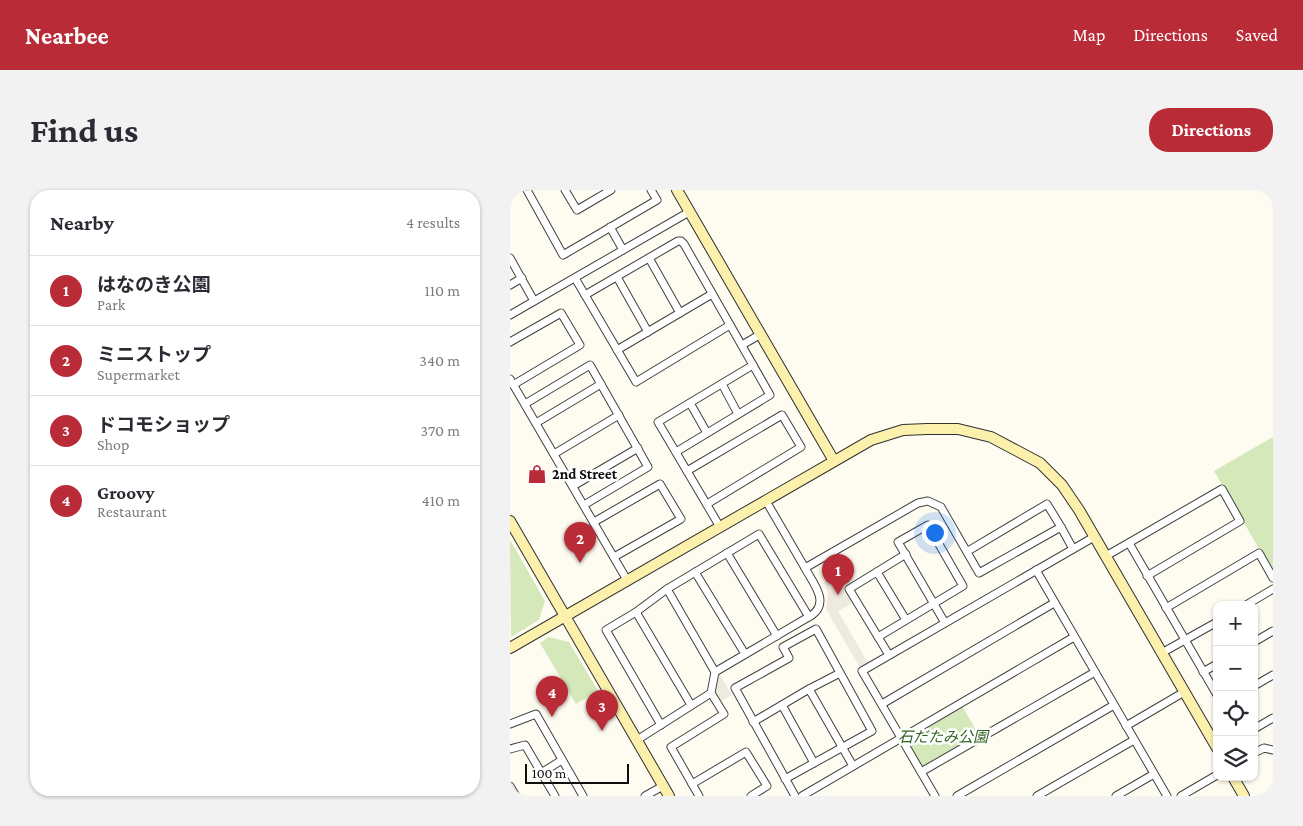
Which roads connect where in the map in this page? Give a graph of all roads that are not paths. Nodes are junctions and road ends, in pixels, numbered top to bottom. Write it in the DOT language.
graph roads {
  1 [pos="526,190"];
  2 [pos="565,190"];
  3 [pos="611,190"];
  4 [pos="651,190"];
  5 [pos="676,190"];
  6 [pos="689,212"];
  7 [pos="610,227"];
  8 [pos="623,250"];
  9 [pos="510,258"];
  10 [pos="649,258"];
  11 [pos="617,277"];
  12 [pos="522,278"];
  13 [pos="575,278"];
  14 [pos="510,285"];
  15 [pos="712,294"];
  16 [pos="585,295"];
  17 [pos="534,301"];
  18 [pos="680,313"];
  19 [pos="510,315"];
  20 [pos="730,325"];
  21 [pos="648,332"];
  22 [pos="761,334"];
  23 [pos="510,342"];
  24 [pos="742,345"];
  25 [pos="617,350"];
  26 [pos="753,365"];
  27 [pos="512,382"];
  28 [pos="601,384"];
  29 [pos="722,384"];
  30 [pos="690,403"];
  31 [pos="525,404"];
  32 [pos="738,414"];
  33 [pos="619,415"];
  34 [pos="536,423"];
  35 [pos="707,433"];
  36 [pos="638,448"];
  37 [pos="676,452"];
  38 [pos="554,454"];
  39 [pos="834,461"];
  40 [pos="687,472"];
  41 [pos="573,486"];
  42 [pos="766,501"];
  43 [pos="707,504"];
  44 [pos="584,505"];
  45 [pos="510,521"];
  46 [pos="594,522"];
  47 [pos="720,527"];
  48 [pos="1061,527"];
  49 [pos="1094,536"];
  50 [pos="1129,543"];
  51 [pos="1073,549"];
  52 [pos="968,551"];
  53 [pos="727,553"];
  54 [pos="906,554"];
  55 [pos="1106,556"];
  56 [pos="614,557"];
  57 [pos="805,568"];
  58 [pos="1036,570"];
  59 [pos="696,572"];
  60 [pos="877,572"];
  61 [pos="1147,576"];
  62 [pos="1273,578"];
  63 [pos="627,580"];
  64 [pos="667,589"];
  65 [pos="1273,589"];
  66 [pos="1253,601"];
  67 [pos="934,603"];
  68 [pos="1054,603"];
  69 [pos="1166,608"];
  70 [pos="636,612"];
  71 [pos="809,616"];
  72 [pos="565,617"];
  73 [pos="906,620"];
  74 [pos="945,623"];
  75 [pos="1213,624"];
  76 [pos="1273,631"];
  77 [pos="777,636"];
  78 [pos="878,637"];
  79 [pos="1074,637"];
  80 [pos="1185,640"];
  81 [pos="1258,640"];
  82 [pos="510,648"];
  83 [pos="1167,650"];
  84 [pos="745,654"];
  85 [pos="889,655"];
  86 [pos="1213,666"];
  87 [pos="715,672"];
  88 [pos="1095,672"];
  89 [pos="1203,672"];
  90 [pos="840,673"];
  91 [pos="1273,675"];
  92 [pos="1258,684"];
  93 [pos="809,689"];
  94 [pos="1215,691"];
  95 [pos="711,693"];
  96 [pos="1179,695"];
  97 [pos="882,704"];
  98 [pos="782,705"];
  99 [pos="1114,705"];
  100 [pos="691,706"];
  101 [pos="1273,718"];
  102 [pos="753,722"];
  103 [pos="510,724"];
  104 [pos="660,725"];
  105 [pos="1126,726"];
  106 [pos="1258,727"];
  107 [pos="901,738"];
  108 [pos="637,740"];
  109 [pos="1134,740"];
  110 [pos="1213,741"];
  111 [pos="842,747"];
  112 [pos="510,749"];
  113 [pos="1273,750"];
  114 [pos="1258,751"];
  115 [pos="562,760"];
  116 [pos="814,763"];
  117 [pos="853,766"];
  118 [pos="921,772"];
  119 [pos="541,773"];
  120 [pos="1154,774"];
  121 [pos="1213,777"];
  122 [pos="785,779"];
  123 [pos="1236,781"];
  124 [pos="692,784"];
  125 [pos="510,786"];
  126 [pos="663,786"];
  127 [pos="516,796"];
  128 [pos="555,796"];
  129 [pos="583,796"];
  130 [pos="646,796"];
  131 [pos="669,796"];
  132 [pos="699,796"];
  133 [pos="751,796"];
  134 [pos="795,796"];
  135 [pos="802,796"];
  136 [pos="935,796"];
  137 [pos="957,796"];
  138 [pos="1037,796"];
  139 [pos="1116,796"];
  140 [pos="1167,796"];
  141 [pos="1181,796"];
  142 [pos="1244,796"];
  1 -- 7 [label="street"];
  2 -- 3 [label="street"];
  4 -- 7 [label="street"];
  5 -- 6 [label="street"];
  6 -- 8 [label="street"];
  6 -- 22 [label="street"];
  7 -- 8 [label="street"];
  8 -- 13 [label="street"];
  9 -- 12 [label="street"];
  10 -- 11 [label="street"];
  10 -- 15 [label="street"];
  10 -- 18 [label="street"];
  11 -- 16 [label="street"];
  11 -- 21 [label="street"];
  12 -- 14 [label="street"];
  12 -- 17 [label="street"];
  13 -- 16 [label="street"];
  13 -- 17 [label="street"];
  15 -- 18 [label="street"];
  15 -- 20 [label="street"];
  16 -- 25 [label="street"];
  17 -- 19 [label="street"];
  18 -- 21 [label="street"];
  20 -- 24 [label="street"];
  20 -- 25 [label="street"];
  21 -- 25 [label="street"];
  22 -- 24 [label="street"];
  22 -- 39 [label="street"];
  23 -- 27 [label="street"];
  24 -- 26 [label="street"];
  26 -- 29 [label="street"];
  26 -- 32 [label="street"];
  27 -- 31 [label="street"];
  28 -- 31 [label="street"];
  28 -- 33 [label="street"];
  28 -- 34 [label="street"];
  29 -- 30 [label="street"];
  29 -- 32 [label="street"];
  30 -- 35 [label="street"];
  30 -- 37 [label="street"];
  31 -- 34 [label="street"];
  32 -- 35 [label="street"];
  33 -- 36 [label="street"];
  33 -- 38 [label="street"];
  34 -- 38 [label="street"];
  35 -- 37 [label="street"];
  36 -- 41 [label="street"];
  36 -- 44 [label="street"];
  37 -- 40 [label="street"];
  38 -- 41 [label="street"];
  39 -- 42 [label="street"];
  39 -- 49 [label="street"];
  40 -- 43 [label="street"];
  40 -- 43 [label="street"];
  41 -- 44 [label="street"];
  42 -- 47 [label="street"];
  42 -- 57 [label="street"];
  43 -- 47 [label="street"];
  44 -- 46 [label="street"];
  45 -- 72 [label="street"];
  46 -- 56 [label="street"];
  46 -- 56 [label="street"];
  47 -- 63 [label="street"];
  48 -- 51 [label="street"];
  48 -- 52 [label="street"];
  48 -- 52 [label="street"];
  49 -- 51 [label="street"];
  49 -- 55 [label="street"];
  50 -- 55 [label="street"];
  50 -- 61 [label="street"];
  50 -- 61 [label="street"];
  51 -- 58 [label="street"];
  52 -- 57 [label="street"];
  53 -- 59 [label="street"];
  53 -- 71 [label="street"];
  53 -- 77 [label="street"];
  54 -- 60 [label="street"];
  54 -- 67 [label="street"];
  54 -- 67 [label="street"];
  55 -- 110 [label="street"];
  56 -- 63 [label="street"];
  57 -- 71 [label="street"];
  58 -- 68 [label="street"];
  58 -- 74 [label="street"];
  59 -- 64 [label="street"];
  59 -- 84 [label="street"];
  60 -- 73 [label="street"];
  60 -- 78 [label="street"];
  61 -- 69 [label="street"];
  62 -- 69 [label="street"];
  63 -- 72 [label="street"];
  64 -- 70 [label="street"];
  64 -- 87 [label="street"];
  65 -- 66 [label="street"];
  67 -- 73 [label="street"];
  67 -- 74 [label="street"];
  68 -- 79 [label="street"];
  68 -- 97 [label="street"];
  69 -- 80 [label="street"];
  70 -- 100 [label="street"];
  70 -- 104 [label="street"];
  71 -- 77 [label="street"];
  72 -- 82 [label="street"];
  72 -- 108 [label="street"];
  73 -- 78 [label="street"];
  74 -- 85 [label="street"];
  75 -- 80 [label="street"];
  76 -- 81 [label="street"];
  77 -- 84 [label="street"];
  78 -- 85 [label="street"];
  79 -- 88 [label="street"];
  79 -- 107 [label="street"];
  80 -- 83 [label="street"];
  80 -- 89 [label="street"];
  84 -- 87 [label="street"];
  85 -- 97 [label="street"];
  86 -- 89 [label="street"];
  87 -- 95 [label="street"];
  88 -- 99 [label="street"];
  88 -- 118 [label="street"];
  89 -- 94 [label="street"];
  90 -- 93 [label="street"];
  90 -- 102 [label="street"];
  90 -- 111 [label="street"];
  91 -- 92 [label="street"];
  93 -- 98 [label="street"];
  93 -- 111 [label="street"];
  95 -- 100 [label="street"];
  95 -- 124 [label="street"];
  96 -- 105 [label="street"];
  97 -- 107 [label="street"];
  98 -- 102 [label="street"];
  98 -- 116 [label="street"];
  99 -- 105 [label="street"];
  99 -- 137 [label="street"];
  100 -- 104 [label="street"];
  101 -- 106 [label="street"];
  102 -- 122 [label="street"];
  103 -- 115 [label="street"];
  104 -- 108 [label="street"];
  105 -- 109 [label="street"];
  107 -- 117 [label="street"];
  107 -- 118 [label="street"];
  108 -- 126 [label="street"];
  109 -- 120 [label="street"];
  109 -- 138 [label="street"];
  111 -- 116 [label="street"];
  111 -- 117 [label="street"];
  112 -- 119 [label="street"];
  113 -- 114 [label="street"];
  115 -- 119 [label="street"];
  115 -- 129 [label="street"];
  116 -- 122 [label="street"];
  117 -- 135 [label="street"];
  118 -- 136 [label="street"];
  119 -- 128 [label="street"];
  120 -- 139 [label="street"];
  120 -- 140 [label="street"];
  121 -- 141 [label="street"];
  122 -- 134 [label="street"];
  123 -- 142 [label="street"];
  124 -- 132 [label="street"];
  124 -- 133 [label="street"];
  125 -- 127 [label="street"];
  126 -- 130 [label="street"];
  126 -- 131 [label="street"];
}
